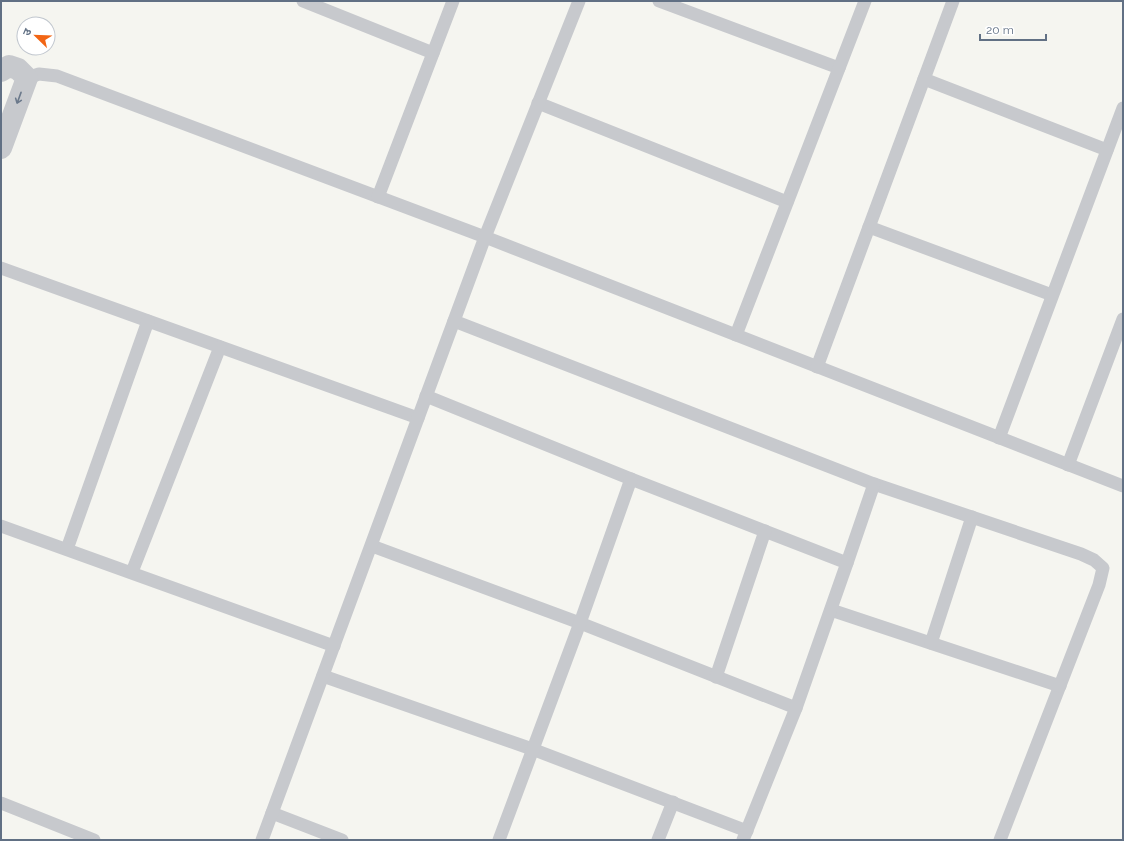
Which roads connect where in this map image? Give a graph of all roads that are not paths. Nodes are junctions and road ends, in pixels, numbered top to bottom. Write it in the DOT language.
graph roads {
  1 [pos="303,1"];
  2 [pos="453,1"];
  3 [pos="578,1"];
  4 [pos="659,1"];
  5 [pos="865,1"];
  6 [pos="953,1"];
  7 [pos="433,53"];
  8 [pos="839,68"];
  9 [pos="1,71"];
  10 [pos="27,78"];
  11 [pos="924,79"];
  12 [pos="538,103"];
  13 [pos="1123,108"];
  14 [pos="1,148"];
  15 [pos="1107,150"];
  16 [pos="378,197"];
  17 [pos="787,202"];
  18 [pos="869,227"];
  19 [pos="485,237"];
  20 [pos="1,268"];
  21 [pos="1052,296"];
  22 [pos="1123,319"];
  23 [pos="148,321"];
  24 [pos="454,321"];
  25 [pos="736,335"];
  26 [pos="220,347"];
  27 [pos="817,367"];
  28 [pos="426,396"];
  29 [pos="418,418"];
  30 [pos="999,438"];
  31 [pos="1068,465"];
  32 [pos="631,479"];
  33 [pos="874,484"];
  34 [pos="1123,486"];
  35 [pos="972,517"];
  36 [pos="1,526"];
  37 [pos="765,531"];
  38 [pos="372,546"];
  39 [pos="67,549"];
  40 [pos="847,563"];
  41 [pos="132,572"];
  42 [pos="831,610"];
  43 [pos="580,623"];
  44 [pos="931,643"];
  45 [pos="334,646"];
  46 [pos="323,676"];
  47 [pos="716,677"];
  48 [pos="1060,686"];
  49 [pos="796,708"];
  50 [pos="532,749"];
  51 [pos="673,802"];
  52 [pos="1,803"];
  53 [pos="272,813"];
  54 [pos="745,835"];
  55 [pos="94,840"];
  56 [pos="262,840"];
  57 [pos="342,840"];
  58 [pos="499,840"];
  59 [pos="658,840"];
  60 [pos="1000,840"];
  1 -- 7 [label="lane"];
  2 -- 7 [label="lane"];
  3 -- 12 [label="lane"];
  4 -- 8 [label="lane"];
  5 -- 8 [label="lane"];
  6 -- 11 [label="lane"];
  7 -- 16 [label="lane"];
  8 -- 17 [label="lane"];
  9 -- 10 [label="street"];
  10 -- 14 [label="street, one-way"];
  10 -- 16 [label="lane"];
  11 -- 15 [label="lane"];
  11 -- 18 [label="lane"];
  12 -- 17 [label="lane"];
  12 -- 19 [label="lane"];
  13 -- 15 [label="lane"];
  15 -- 21 [label="lane"];
  16 -- 19 [label="lane"];
  17 -- 25 [label="lane"];
  18 -- 21 [label="lane"];
  18 -- 27 [label="lane"];
  19 -- 24 [label="lane"];
  19 -- 25 [label="lane"];
  20 -- 23 [label="lane"];
  21 -- 30 [label="lane"];
  22 -- 31 [label="lane"];
  23 -- 26 [label="lane"];
  23 -- 39 [label="lane"];
  24 -- 28 [label="lane"];
  24 -- 33 [label="lane"];
  25 -- 27 [label="lane"];
  26 -- 29 [label="lane"];
  26 -- 41 [label="lane"];
  27 -- 30 [label="lane"];
  28 -- 29 [label="lane"];
  28 -- 32 [label="lane"];
  29 -- 38 [label="lane"];
  30 -- 31 [label="lane"];
  31 -- 34 [label="lane"];
  32 -- 37 [label="lane"];
  32 -- 43 [label="lane"];
  33 -- 35 [label="lane"];
  33 -- 40 [label="lane"];
  35 -- 44 [label="lane"];
  35 -- 48 [label="lane"];
  36 -- 39 [label="lane"];
  37 -- 40 [label="lane"];
  37 -- 47 [label="lane"];
  38 -- 43 [label="lane"];
  38 -- 45 [label="lane"];
  39 -- 41 [label="lane"];
  40 -- 42 [label="lane"];
  41 -- 45 [label="lane"];
  42 -- 44 [label="lane"];
  42 -- 49 [label="lane"];
  43 -- 47 [label="lane"];
  43 -- 50 [label="lane"];
  44 -- 48 [label="lane"];
  45 -- 46 [label="lane"];
  46 -- 50 [label="lane"];
  46 -- 53 [label="lane"];
  47 -- 49 [label="lane"];
  48 -- 60 [label="lane"];
  49 -- 54 [label="lane"];
  50 -- 51 [label="lane"];
  50 -- 58 [label="lane"];
  51 -- 54 [label="lane"];
  51 -- 59 [label="lane"];
  52 -- 55 [label="lane"];
  53 -- 56 [label="lane"];
  53 -- 57 [label="lane"];
}
